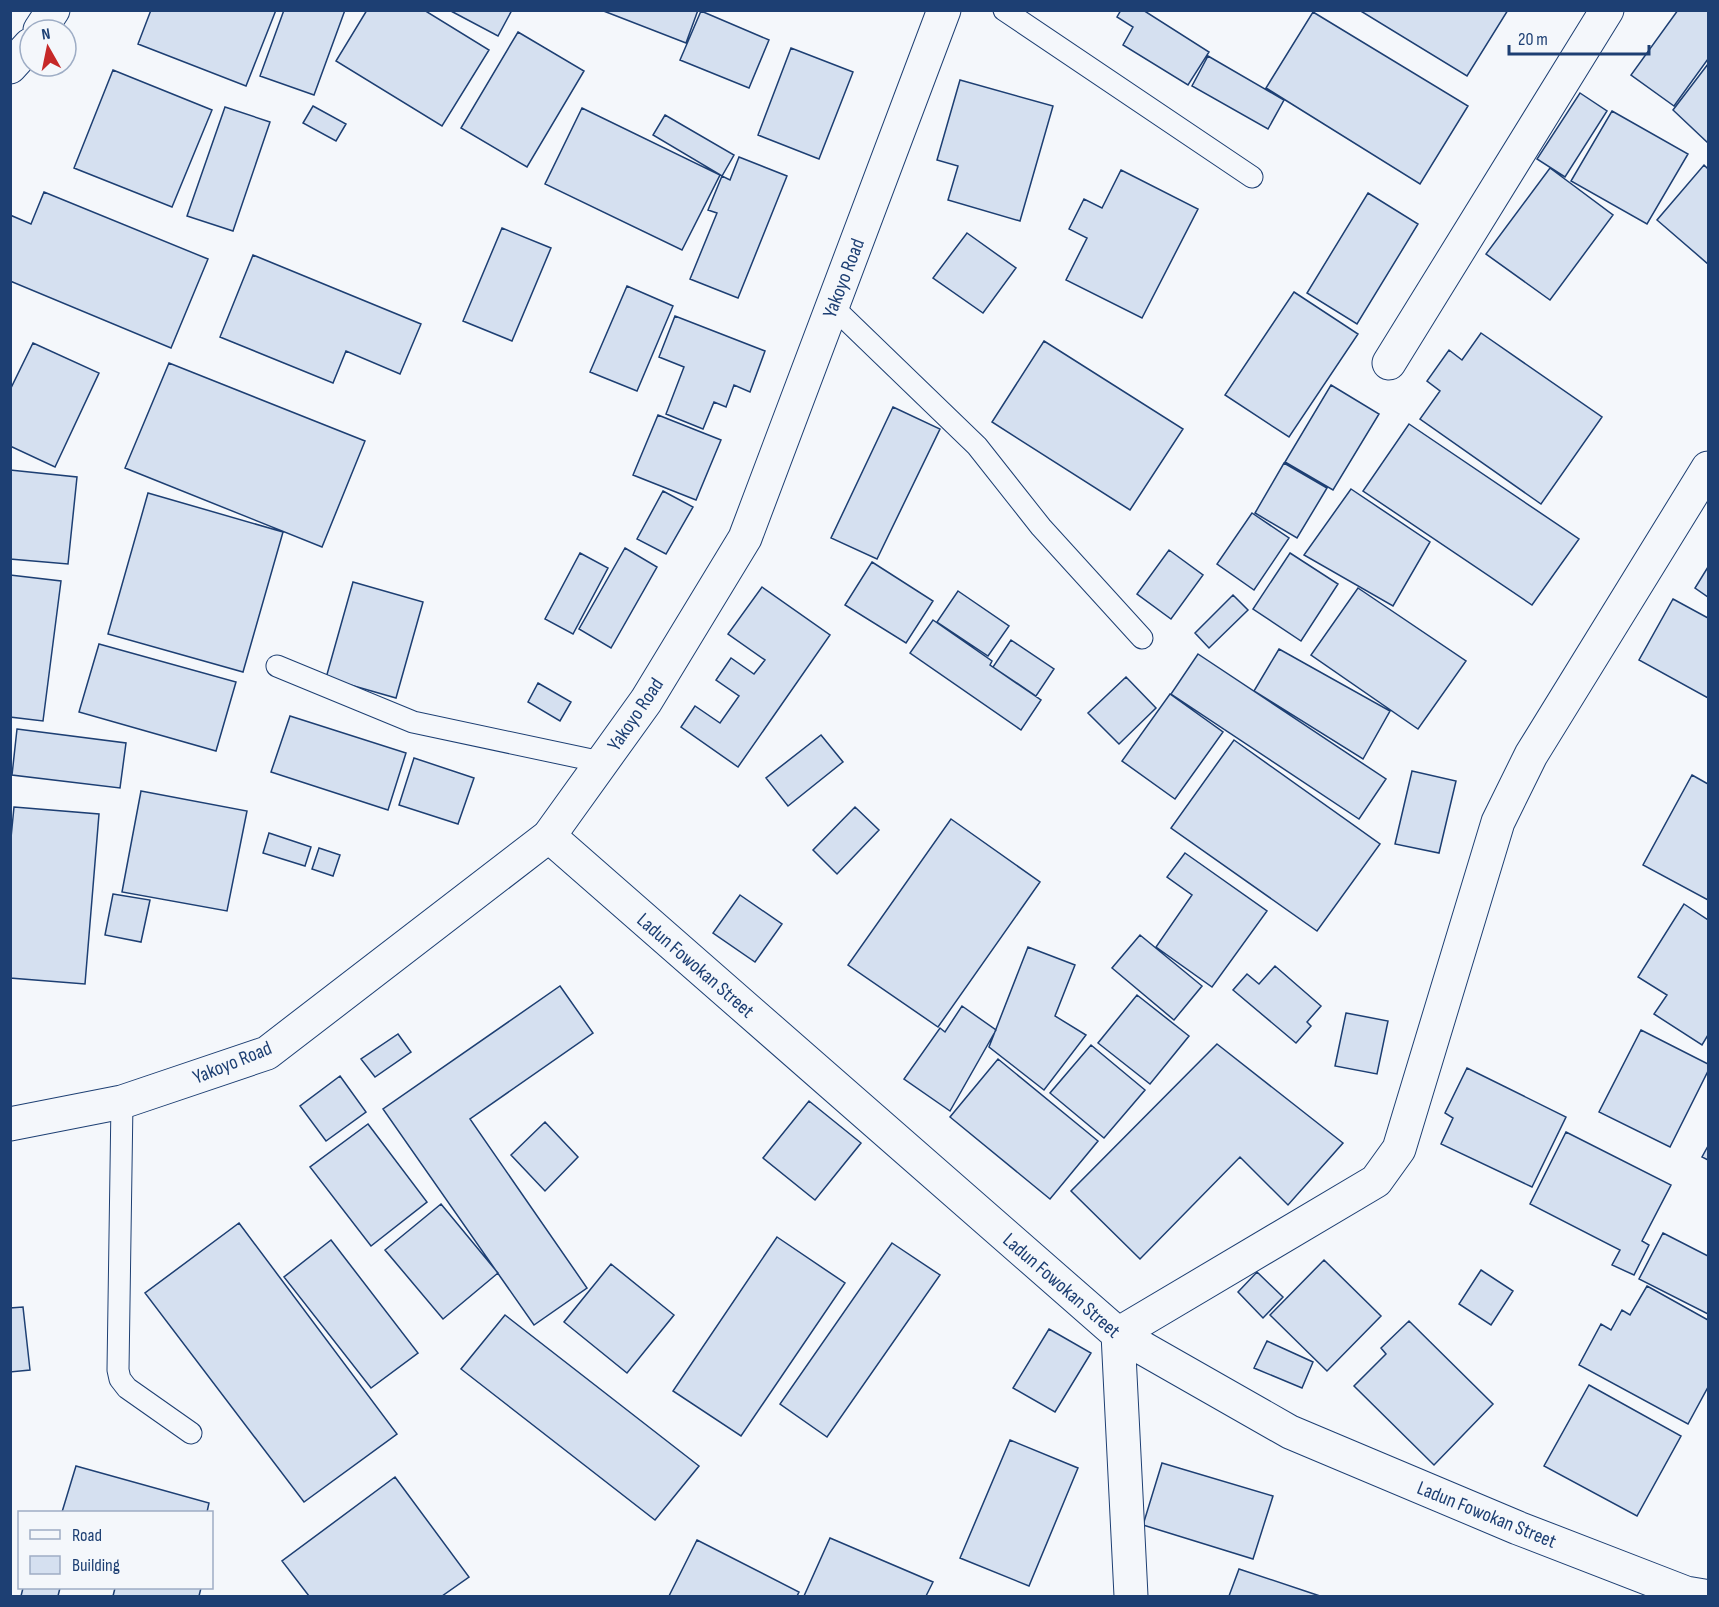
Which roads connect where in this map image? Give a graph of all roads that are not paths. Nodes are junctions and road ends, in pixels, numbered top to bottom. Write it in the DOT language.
graph roads {
  1 [pos="944,10"];
  2 [pos="1004,10"];
  3 [pos="1607,10"];
  4 [pos="1252,177"];
  5 [pos="832,306"];
  6 [pos="1389,363"];
  7 [pos="1708,468"];
  8 [pos="1142,638"];
  9 [pos="277,666"];
  10 [pos="601,762"];
  11 [pos="549,836"];
  12 [pos="122,1102"];
  13 [pos="10,1124"];
  14 [pos="1118,1334"];
  15 [pos="191,1433"];
  16 [pos="1131,1596"];
  17 [pos="1704,1596"];
  1 -- 5 [label="street, Yakoyo Road"];
  2 -- 4 [label="lane"];
  3 -- 6 [label="street"];
  5 -- 8 [label="lane"];
  5 -- 10 [label="street, Yakoyo Road"];
  7 -- 14 [label="street"];
  9 -- 10 [label="lane"];
  10 -- 11 [label="street, Yakoyo Road"];
  11 -- 12 [label="street, Yakoyo Road"];
  11 -- 14 [label="street, Ladun Fowokan Street"];
  12 -- 13 [label="street, Yakoyo Road"];
  12 -- 15 [label="lane"];
  14 -- 16 [label="street"];
  14 -- 17 [label="street, Ladun Fowokan Street"];
}
